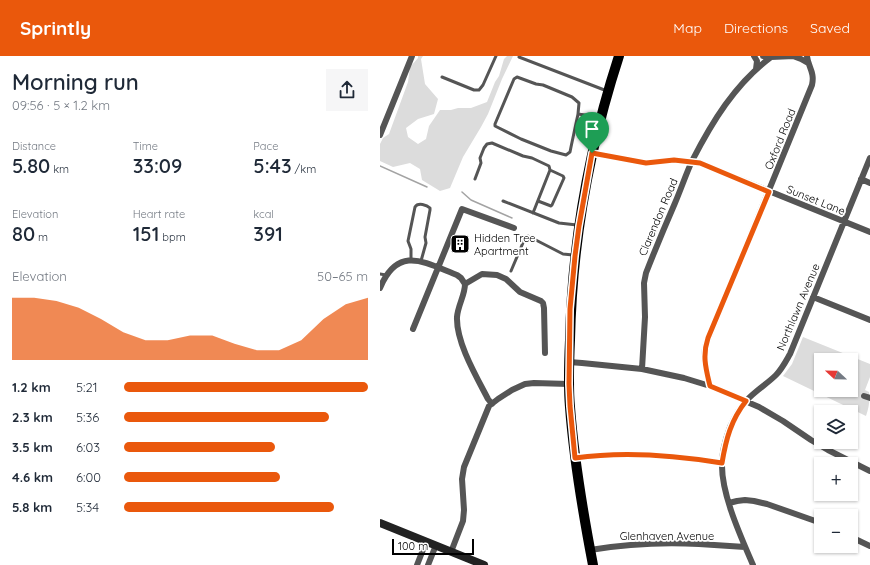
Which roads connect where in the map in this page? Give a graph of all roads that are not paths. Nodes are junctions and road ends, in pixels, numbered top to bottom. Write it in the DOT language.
graph roads {
  1 [pos="412,56"];
  2 [pos="496,56"];
  3 [pos="619,56"];
  4 [pos="754,56"];
  5 [pos="763,56"];
  6 [pos="793,56"];
  7 [pos="807,56"];
  8 [pos="519,57"];
  9 [pos="770,57"];
  10 [pos="808,63"];
  11 [pos="756,69"];
  12 [pos="442,77"];
  13 [pos="608,92"];
  14 [pos="578,114"];
  15 [pos="601,118"];
  16 [pos="380,135"];
  17 [pos="592,153"];
  18 [pos="870,158"];
  19 [pos="692,161"];
  20 [pos="550,170"];
  21 [pos="475,179"];
  22 [pos="861,179"];
  23 [pos="870,183"];
  24 [pos="769,192"];
  25 [pos="503,201"];
  26 [pos="538,201"];
  27 [pos="533,213"];
  28 [pos="844,222"];
  29 [pos="579,226"];
  30 [pos="514,228"];
  31 [pos="870,232"];
  32 [pos="575,256"];
  33 [pos="411,260"];
  34 [pos="421,261"];
  35 [pos="438,267"];
  36 [pos="511,271"];
  37 [pos="383,274"];
  38 [pos="465,284"];
  39 [pos="381,286"];
  40 [pos="813,297"];
  41 [pos="870,320"];
  42 [pos="413,329"];
  43 [pos="545,353"];
  44 [pos="569,362"];
  45 [pos="642,369"];
  46 [pos="569,384"];
  47 [pos="710,386"];
  48 [pos="746,401"];
  49 [pos="492,404"];
  50 [pos="575,458"];
  51 [pos="722,463"];
  52 [pos="870,471"];
  53 [pos="729,504"];
  54 [pos="814,521"];
  55 [pos="380,523"];
  56 [pos="858,540"];
  57 [pos="870,541"];
  58 [pos="426,542"];
  59 [pos="863,542"];
  60 [pos="436,546"];
  61 [pos="870,546"];
  62 [pos="745,547"];
  63 [pos="590,550"];
  64 [pos="451,552"];
  65 [pos="417,565"];
  66 [pos="428,565"];
  67 [pos="484,565"];
  68 [pos="593,565"];
  69 [pos="753,565"];
  1 -- 16 [label="street"];
  2 -- 12 [label="lane"];
  3 -- 13 [label="main road"];
  4 -- 11 [label="street"];
  5 -- 9 [label="street"];
  6 -- 9 [label="street"];
  6 -- 10 [label="street"];
  7 -- 10 [label="street, Oxford Road"];
  8 -- 13 [label="lane"];
  9 -- 11 [label="street, Clarendon Road"];
  10 -- 24 [label="street, Oxford Road"];
  11 -- 19 [label="street, Clarendon Road"];
  13 -- 15 [label="main road"];
  14 -- 14 [label="lane"];
  14 -- 15 [label="lane"];
  15 -- 17 [label="main road"];
  17 -- 19 [label="street, Sunset Lane"];
  17 -- 29 [label="main road"];
  18 -- 22 [label="street, Northlawn Avenue"];
  19 -- 24 [label="street, Sunset Lane"];
  19 -- 45 [label="street, Clarendon Road"];
  20 -- 21 [label="lane"];
  20 -- 26 [label="lane"];
  20 -- 26 [label="lane"];
  22 -- 23 [label="street"];
  22 -- 28 [label="street, Northlawn Avenue"];
  24 -- 28 [label="street, Sunset Lane"];
  24 -- 47 [label="street, Oxford Road"];
  25 -- 27 [label="lane"];
  26 -- 27 [label="lane"];
  27 -- 29 [label="lane"];
  28 -- 31 [label="street, Sunset Lane"];
  28 -- 40 [label="street, Northlawn Avenue"];
  29 -- 32 [label="main road"];
  30 -- 35 [label="street"];
  32 -- 36 [label="lane"];
  32 -- 44 [label="main road"];
  33 -- 34 [label="street"];
  33 -- 34 [label="lane"];
  33 -- 37 [label="street"];
  34 -- 35 [label="street"];
  35 -- 38 [label="street"];
  35 -- 42 [label="street"];
  37 -- 39 [label="street"];
  38 -- 43 [label="street"];
  38 -- 49 [label="street"];
  40 -- 41 [label="street"];
  40 -- 48 [label="street, Northlawn Avenue"];
  44 -- 45 [label="street"];
  44 -- 46 [label="main road"];
  45 -- 47 [label="street"];
  46 -- 49 [label="street"];
  46 -- 50 [label="main road"];
  47 -- 48 [label="street"];
  48 -- 51 [label="street, Northlawn Avenue"];
  48 -- 52 [label="street"];
  49 -- 64 [label="street"];
  50 -- 51 [label="street"];
  50 -- 63 [label="main road"];
  51 -- 53 [label="street, Northlawn Avenue"];
  53 -- 54 [label="street"];
  53 -- 62 [label="street, Northlawn Avenue"];
  55 -- 58 [label="street"];
  56 -- 59 [label="street"];
  57 -- 59 [label="street"];
  58 -- 60 [label="street"];
  58 -- 65 [label="street"];
  59 -- 61 [label="street"];
  60 -- 64 [label="street"];
  60 -- 66 [label="street"];
  62 -- 63 [label="street, Glenhaven Avenue"];
  62 -- 69 [label="street, Northlawn Avenue"];
  63 -- 68 [label="main road"];
  64 -- 67 [label="street"];
}
